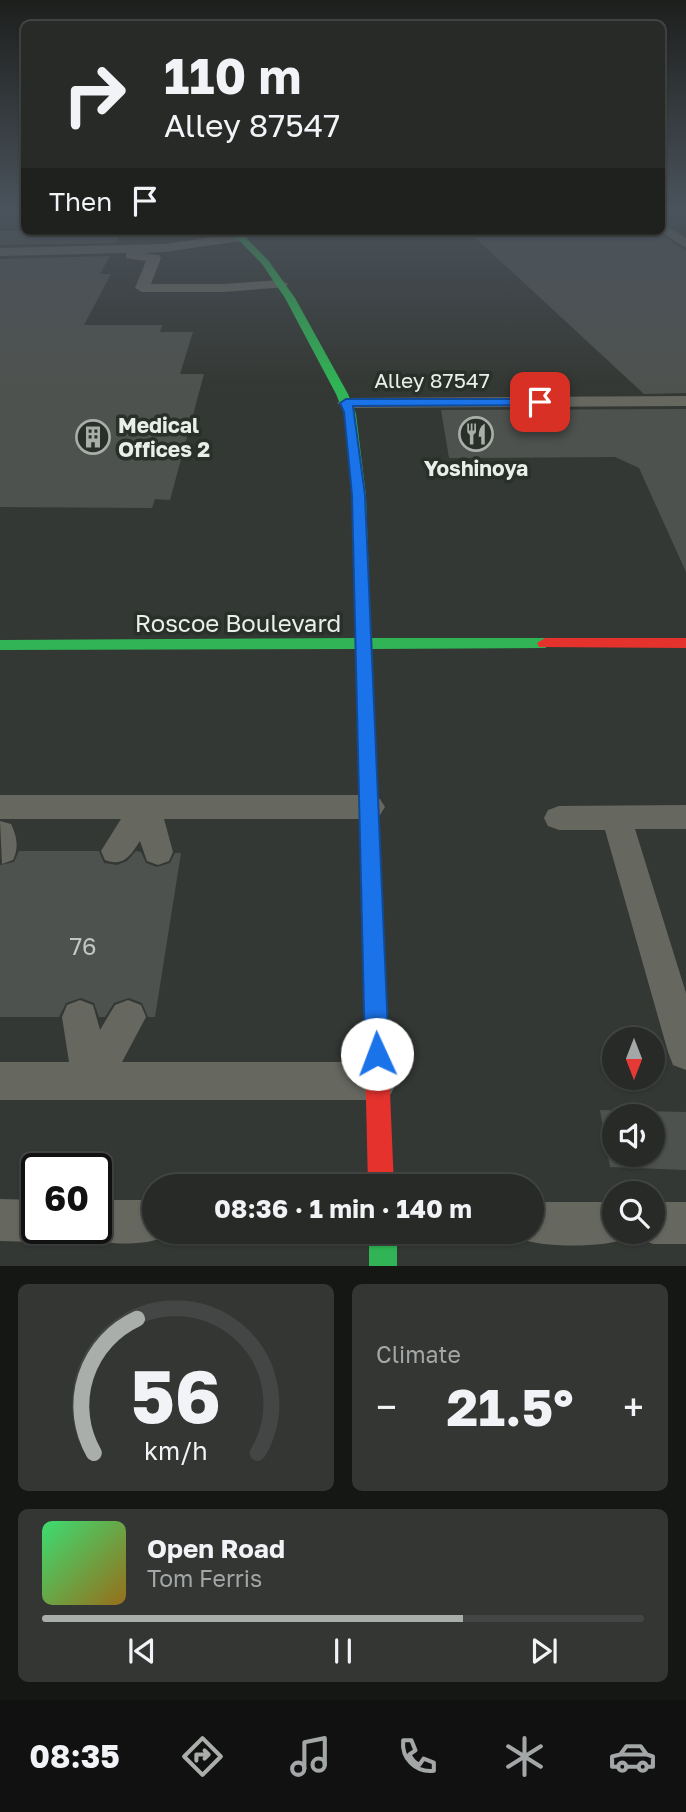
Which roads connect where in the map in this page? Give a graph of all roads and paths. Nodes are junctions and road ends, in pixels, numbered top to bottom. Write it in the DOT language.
graph roads {
  1 [pos="151,268"];
  2 [pos="267,268"];
  3 [pos="281,284"];
  4 [pos="686,401"];
  5 [pos="346,403"];
  6 [pos="686,643"];
  7 [pos="0,645"];
  8 [pos="365,645"];
  9 [pos="0,807"];
  10 [pos="146,807"];
  11 [pos="370,807"];
  12 [pos="616,817"];
  13 [pos="686,817"];
  14 [pos="559,818"];
  15 [pos="116,851"];
  16 [pos="158,852"];
  17 [pos="80,1017"];
  18 [pos="128,1017"];
  19 [pos="686,1052"];
  20 [pos="0,1081"];
  21 [pos="91,1081"];
  22 [pos="378,1081"];
  23 [pos="381,1174"];
  24 [pos="0,1220"];
  25 [pos="21,1221"];
  26 [pos="112,1221"];
  27 [pos="142,1221"];
  28 [pos="544,1223"];
  29 [pos="602,1223"];
  30 [pos="665,1223"];
  31 [pos="686,1223"];
  32 [pos="383,1244"];
  33 [pos="383,1266"];
  1 -- 3 [label="lane"];
  2 -- 3 [label="main road"];
  3 -- 5 [label="main road"];
  4 -- 5 [label="lane, Alley 87547"];
  5 -- 8 [label="main road"];
  6 -- 8 [label="main road, Roscoe Boulevard"];
  7 -- 8 [label="main road, Roscoe Boulevard"];
  8 -- 11 [label="main road"];
  9 -- 10 [label="lane"];
  10 -- 11 [label="lane"];
  10 -- 15 [label="lane"];
  10 -- 16 [label="lane"];
  11 -- 22 [label="main road"];
  12 -- 13 [label="lane"];
  12 -- 14 [label="lane"];
  12 -- 19 [label="lane"];
  17 -- 21 [label="lane"];
  18 -- 21 [label="lane"];
  20 -- 21 [label="lane"];
  21 -- 22 [label="lane"];
  22 -- 23 [label="main road"];
  24 -- 25 [label="lane"];
  26 -- 27 [label="lane"];
  28 -- 29 [label="lane"];
  30 -- 31 [label="lane"];
  32 -- 33 [label="main road"];
}
